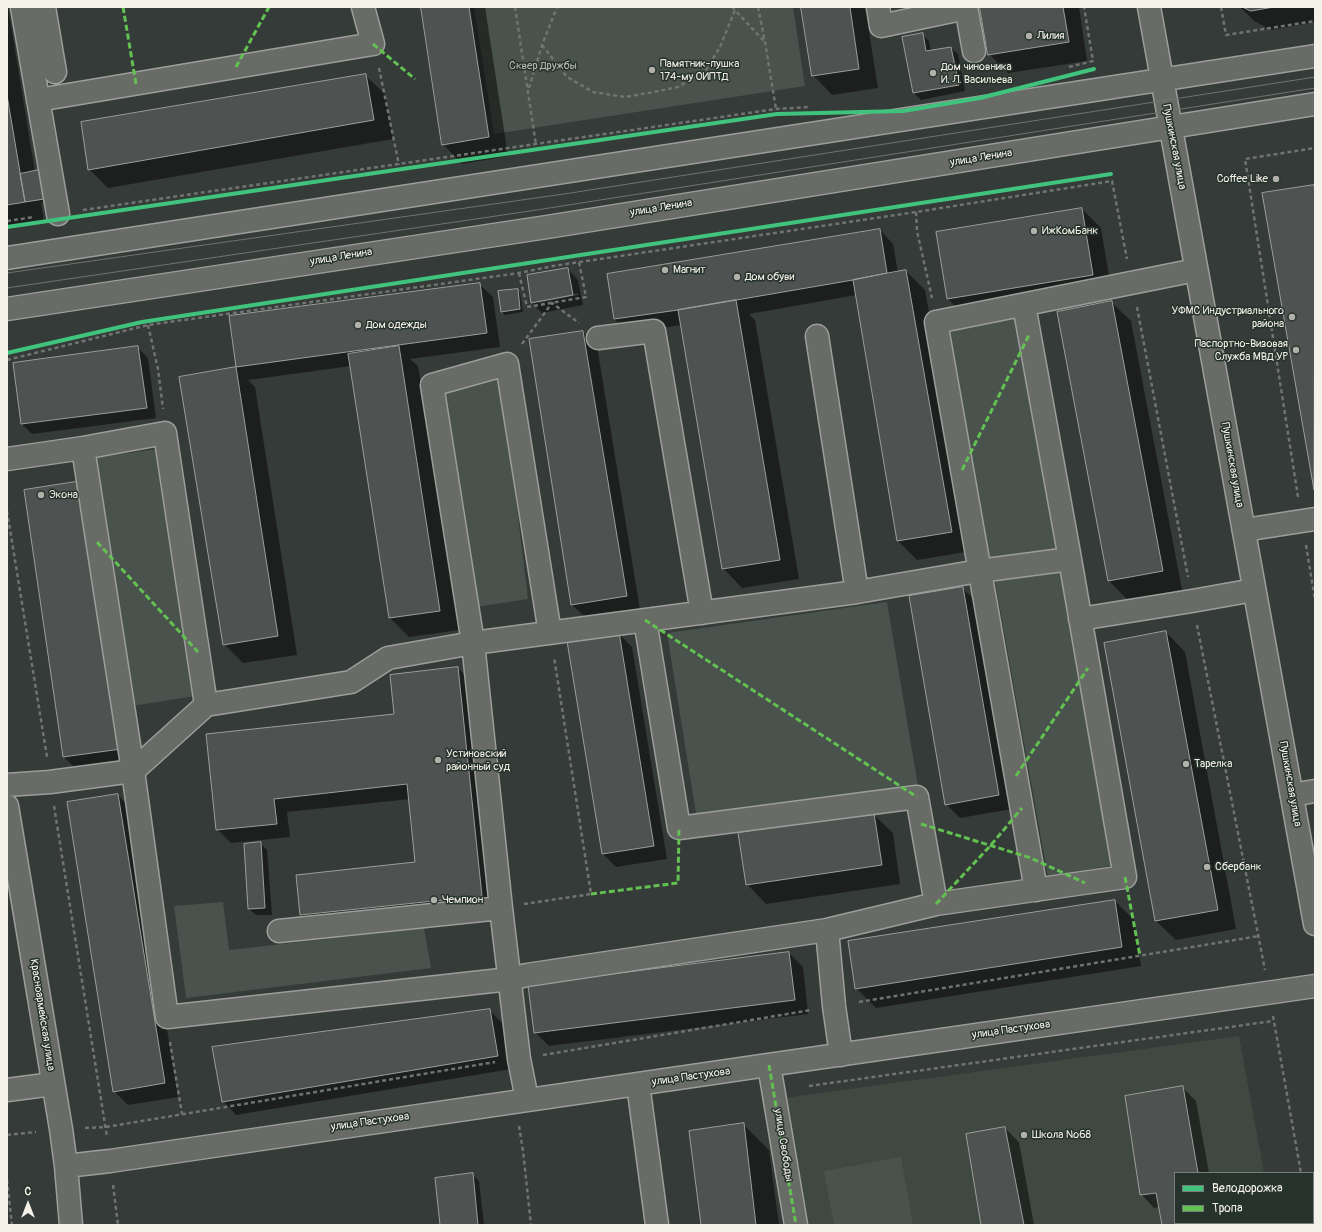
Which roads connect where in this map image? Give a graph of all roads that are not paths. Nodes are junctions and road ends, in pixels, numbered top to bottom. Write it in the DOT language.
graph roads {
  1 [pos="22,7"];
  2 [pos="44,7"];
  3 [pos="363,7"];
  4 [pos="878,7"];
  5 [pos="966,7"];
  6 [pos="1149,7"];
  7 [pos="974,51"];
  8 [pos="1315,56"];
  9 [pos="55,72"];
  10 [pos="1161,79"];
  11 [pos="38,100"];
  12 [pos="1315,104"];
  13 [pos="1171,128"];
  14 [pos="58,214"];
  15 [pos="7,258"];
  16 [pos="1196,270"];
  17 [pos="1024,305"];
  18 [pos="7,309"];
  19 [pos="817,336"];
  20 [pos="598,338"];
  21 [pos="83,448"];
  22 [pos="7,459"];
  23 [pos="1309,519"];
  24 [pos="1244,530"];
  25 [pos="1070,559"];
  26 [pos="979,571"];
  27 [pos="1254,590"];
  28 [pos="857,592"];
  29 [pos="702,613"];
  30 [pos="1080,619"];
  31 [pos="645,620"];
  32 [pos="550,633"];
  33 [pos="473,643"];
  34 [pos="206,705"];
  35 [pos="133,771"];
  36 [pos="7,785"];
  37 [pos="1315,791"];
  38 [pos="1292,794"];
  39 [pos="7,806"];
  40 [pos="1036,890"];
  41 [pos="936,904"];
  42 [pos="501,908"];
  43 [pos="1315,924"];
  44 [pos="827,930"];
  45 [pos="279,931"];
  46 [pos="510,979"];
  47 [pos="1315,986"];
  48 [pos="841,1055"];
  49 [pos="769,1065"];
  50 [pos="53,1084"];
  51 [pos="638,1084"];
  52 [pos="7,1090"];
  53 [pos="527,1099"];
  54 [pos="66,1166"];
  55 [pos="71,1225"];
  56 [pos="657,1225"];
  57 [pos="796,1225"];
  1 -- 11 [label="main road"];
  2 -- 9 [label="main road"];
  3 -- 11 [label="main road"];
  4 -- 5 [label="main road"];
  5 -- 7 [label="main road"];
  6 -- 10 [label="main road, Пушкинская улица"];
  8 -- 10 [label="main road"];
  10 -- 13 [label="main road, Пушкинская улица"];
  10 -- 15 [label="main road"];
  11 -- 14 [label="main road"];
  12 -- 13 [label="main road, улица Ленина"];
  13 -- 16 [label="main road, Пушкинская улица"];
  13 -- 18 [label="main road, улица Ленина"];
  16 -- 17 [label="main road"];
  16 -- 24 [label="main road, Пушкинская улица"];
  17 -- 25 [label="main road"];
  17 -- 26 [label="main road"];
  19 -- 28 [label="main road"];
  20 -- 29 [label="main road"];
  21 -- 22 [label="main road"];
  21 -- 34 [label="main road"];
  21 -- 35 [label="main road"];
  23 -- 24 [label="main road"];
  24 -- 27 [label="main road, Пушкинская улица"];
  25 -- 26 [label="main road"];
  25 -- 30 [label="main road"];
  26 -- 28 [label="main road"];
  26 -- 40 [label="main road"];
  27 -- 30 [label="main road"];
  27 -- 38 [label="main road, Пушкинская улица"];
  28 -- 29 [label="main road"];
  29 -- 31 [label="main road"];
  30 -- 40 [label="main road"];
  31 -- 32 [label="main road"];
  31 -- 41 [label="main road"];
  32 -- 33 [label="main road"];
  32 -- 33 [label="main road"];
  33 -- 34 [label="main road"];
  33 -- 42 [label="main road"];
  34 -- 35 [label="main road"];
  35 -- 36 [label="main road"];
  35 -- 46 [label="main road"];
  37 -- 38 [label="main road"];
  38 -- 43 [label="main road, Пушкинская улица"];
  39 -- 50 [label="main road, Красноармейская улица"];
  40 -- 41 [label="main road"];
  41 -- 44 [label="main road"];
  42 -- 45 [label="main road"];
  42 -- 46 [label="main road"];
  44 -- 46 [label="main road"];
  44 -- 48 [label="main road"];
  46 -- 53 [label="main road"];
  47 -- 48 [label="main road, улица Пастухова"];
  48 -- 49 [label="main road, улица Пастухова"];
  49 -- 51 [label="main road, улица Пастухова"];
  49 -- 57 [label="main road, улица Свободы"];
  50 -- 52 [label="main road"];
  50 -- 54 [label="main road, Красноармейская улица"];
  51 -- 53 [label="main road, улица Пастухова"];
  51 -- 56 [label="main road"];
  53 -- 54 [label="main road, улица Пастухова"];
  54 -- 55 [label="main road, Красноармейская улица"];
}
